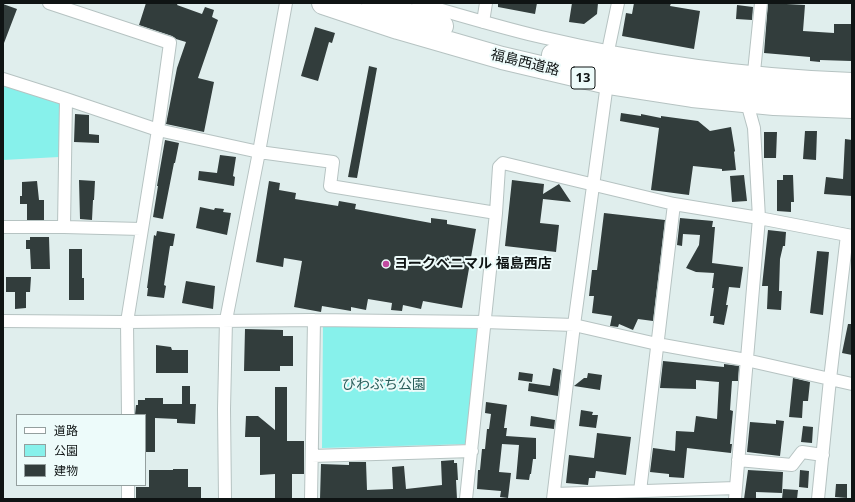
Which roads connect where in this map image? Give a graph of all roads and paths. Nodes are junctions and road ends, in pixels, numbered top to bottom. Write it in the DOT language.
graph roads {
  1 [pos="49,3"];
  2 [pos="286,3"];
  3 [pos="324,3"];
  4 [pos="373,3"];
  5 [pos="418,3"];
  6 [pos="486,3"];
  7 [pos="618,3"];
  8 [pos="761,3"];
  9 [pos="483,22"];
  10 [pos="402,30"];
  11 [pos="608,51"];
  12 [pos="754,72"];
  13 [pos="3,79"];
  14 [pos="852,79"];
  15 [pos="606,91"];
  16 [pos="852,92"];
  17 [pos="66,98"];
  18 [pos="852,108"];
  19 [pos="749,110"];
  20 [pos="852,116"];
  21 [pos="158,130"];
  22 [pos="259,152"];
  23 [pos="593,184"];
  24 [pos="674,204"];
  25 [pos="496,213"];
  26 [pos="759,218"];
  27 [pos="3,227"];
  28 [pos="64,227"];
  29 [pos="141,230"];
  30 [pos="850,235"];
  31 [pos="226,320"];
  32 [pos="314,320"];
  33 [pos="3,321"];
  34 [pos="127,322"];
  35 [pos="484,322"];
  36 [pos="574,326"];
  37 [pos="657,344"];
  38 [pos="746,360"];
  39 [pos="830,379"];
  40 [pos="852,384"];
  41 [pos="128,414"];
  42 [pos="472,451"];
  43 [pos="823,455"];
  44 [pos="312,456"];
  45 [pos="738,460"];
  46 [pos="128,486"];
  47 [pos="640,491"];
  48 [pos="735,494"];
  49 [pos="554,496"];
  50 [pos="128,499"];
  51 [pos="225,499"];
  52 [pos="311,499"];
  53 [pos="466,499"];
  54 [pos="818,499"];
  1 -- 21 [label="street"];
  2 -- 22 [label="street"];
  3 -- 10 [label="highway, 福島西道路 / 13"];
  4 -- 16 [label="highway, 福島西道路 / 13"];
  5 -- 9 [label="street"];
  6 -- 9 [label="street"];
  7 -- 11 [label="street"];
  8 -- 12 [label="street"];
  9 -- 11 [label="street"];
  10 -- 15 [label="street"];
  10 -- 18 [label="highway, 福島西道路 / 13"];
  11 -- 12 [label="street"];
  12 -- 14 [label="street"];
  13 -- 17 [label="street"];
  15 -- 19 [label="street"];
  15 -- 23 [label="street"];
  17 -- 21 [label="street"];
  17 -- 28 [label="street"];
  19 -- 20 [label="street"];
  19 -- 26 [label="street"];
  21 -- 22 [label="street"];
  21 -- 29 [label="street"];
  22 -- 25 [label="street"];
  22 -- 31 [label="street"];
  23 -- 24 [label="street"];
  23 -- 25 [label="street"];
  23 -- 36 [label="street"];
  24 -- 26 [label="street"];
  24 -- 37 [label="street"];
  25 -- 35 [label="street"];
  26 -- 30 [label="street"];
  26 -- 38 [label="street"];
  27 -- 28 [label="street"];
  28 -- 29 [label="street"];
  29 -- 34 [label="street"];
  30 -- 39 [label="street"];
  31 -- 32 [label="street"];
  31 -- 34 [label="street"];
  31 -- 51 [label="street"];
  32 -- 35 [label="street"];
  32 -- 44 [label="street"];
  33 -- 34 [label="street"];
  34 -- 41 [label="street"];
  35 -- 36 [label="street"];
  35 -- 42 [label="street"];
  36 -- 37 [label="street"];
  36 -- 49 [label="street"];
  37 -- 38 [label="street"];
  37 -- 47 [label="street"];
  38 -- 39 [label="street"];
  38 -- 45 [label="street"];
  39 -- 40 [label="street"];
  39 -- 43 [label="street"];
  42 -- 44 [label="street"];
  42 -- 53 [label="street"];
  43 -- 45 [label="street"];
  43 -- 54 [label="street"];
  44 -- 52 [label="street"];
  45 -- 48 [label="street"];
  46 -- 50 [label="street"];
  47 -- 48 [label="street"];
  47 -- 49 [label="street"];
}
